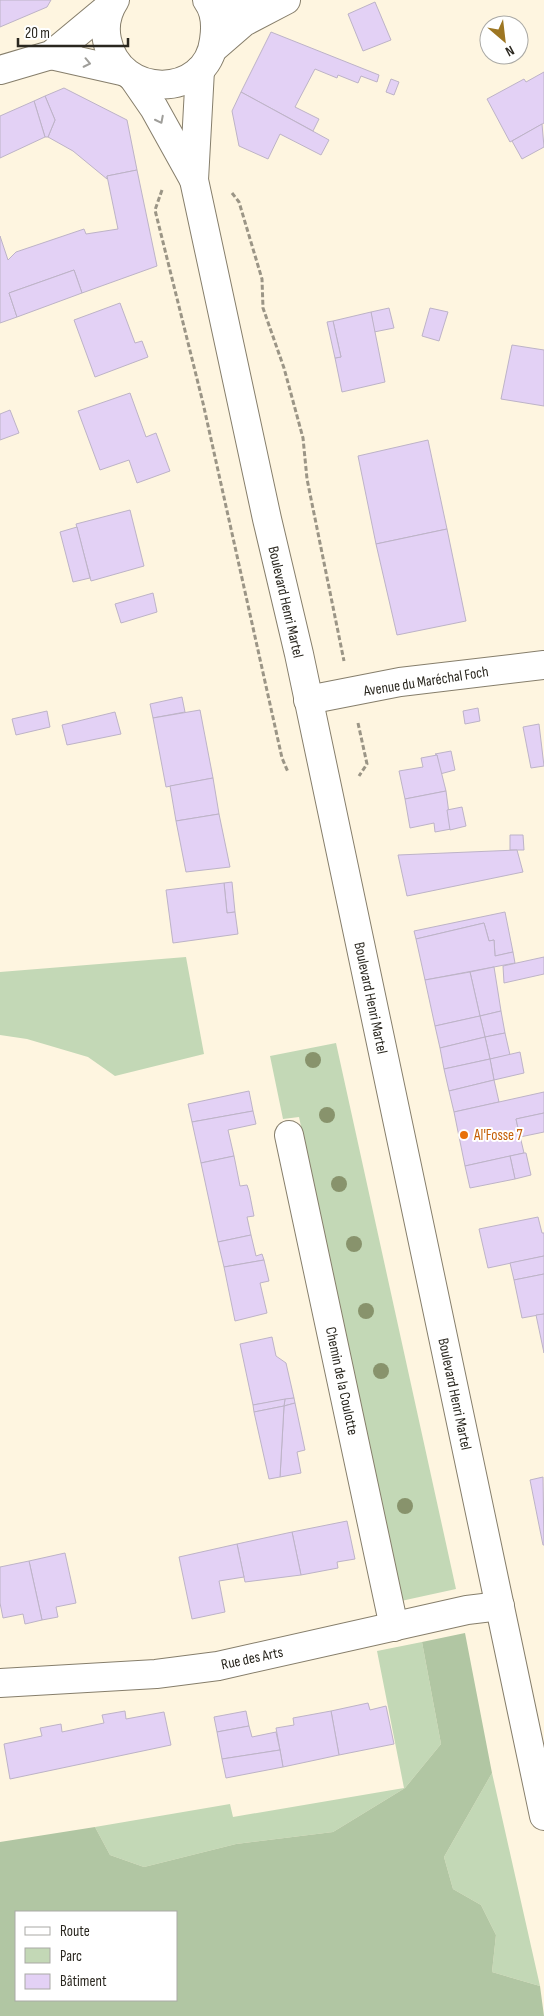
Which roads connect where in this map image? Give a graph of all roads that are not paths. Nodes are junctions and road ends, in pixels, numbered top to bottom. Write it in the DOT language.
graph roads {
  1 [pos="208,1"];
  2 [pos="282,2"];
  3 [pos="113,3"];
  4 [pos="51,55"];
  5 [pos="207,59"];
  6 [pos="0,70"];
  7 [pos="128,75"];
  8 [pos="194,180"];
  9 [pos="544,665"];
  10 [pos="308,700"];
  11 [pos="289,1135"];
  12 [pos="500,1606"];
  13 [pos="394,1626"];
  14 [pos="0,1683"];
  15 [pos="544,1816"];
  1 -- 2 [label="main road"];
  1 -- 5 [label="main road, Boulevard Henri Martel"];
  2 -- 5 [label="main road"];
  3 -- 4 [label="main road"];
  3 -- 7 [label="main road, Boulevard Henri Martel"];
  4 -- 6 [label="main road"];
  4 -- 7 [label="main road, one-way"];
  5 -- 7 [label="main road"];
  5 -- 8 [label="main road, Boulevard Henri Martel"];
  7 -- 8 [label="main road, Boulevard Henri Martel, one-way"];
  8 -- 10 [label="main road, Boulevard Henri Martel"];
  9 -- 10 [label="main road, Avenue du Maréchal Foch"];
  10 -- 12 [label="main road, Boulevard Henri Martel"];
  11 -- 13 [label="main road, Chemin de la Coulotte"];
  12 -- 13 [label="main road, Rue des Arts"];
  12 -- 15 [label="main road, Boulevard Henri Martel"];
  13 -- 14 [label="main road, Rue des Arts"];
}
